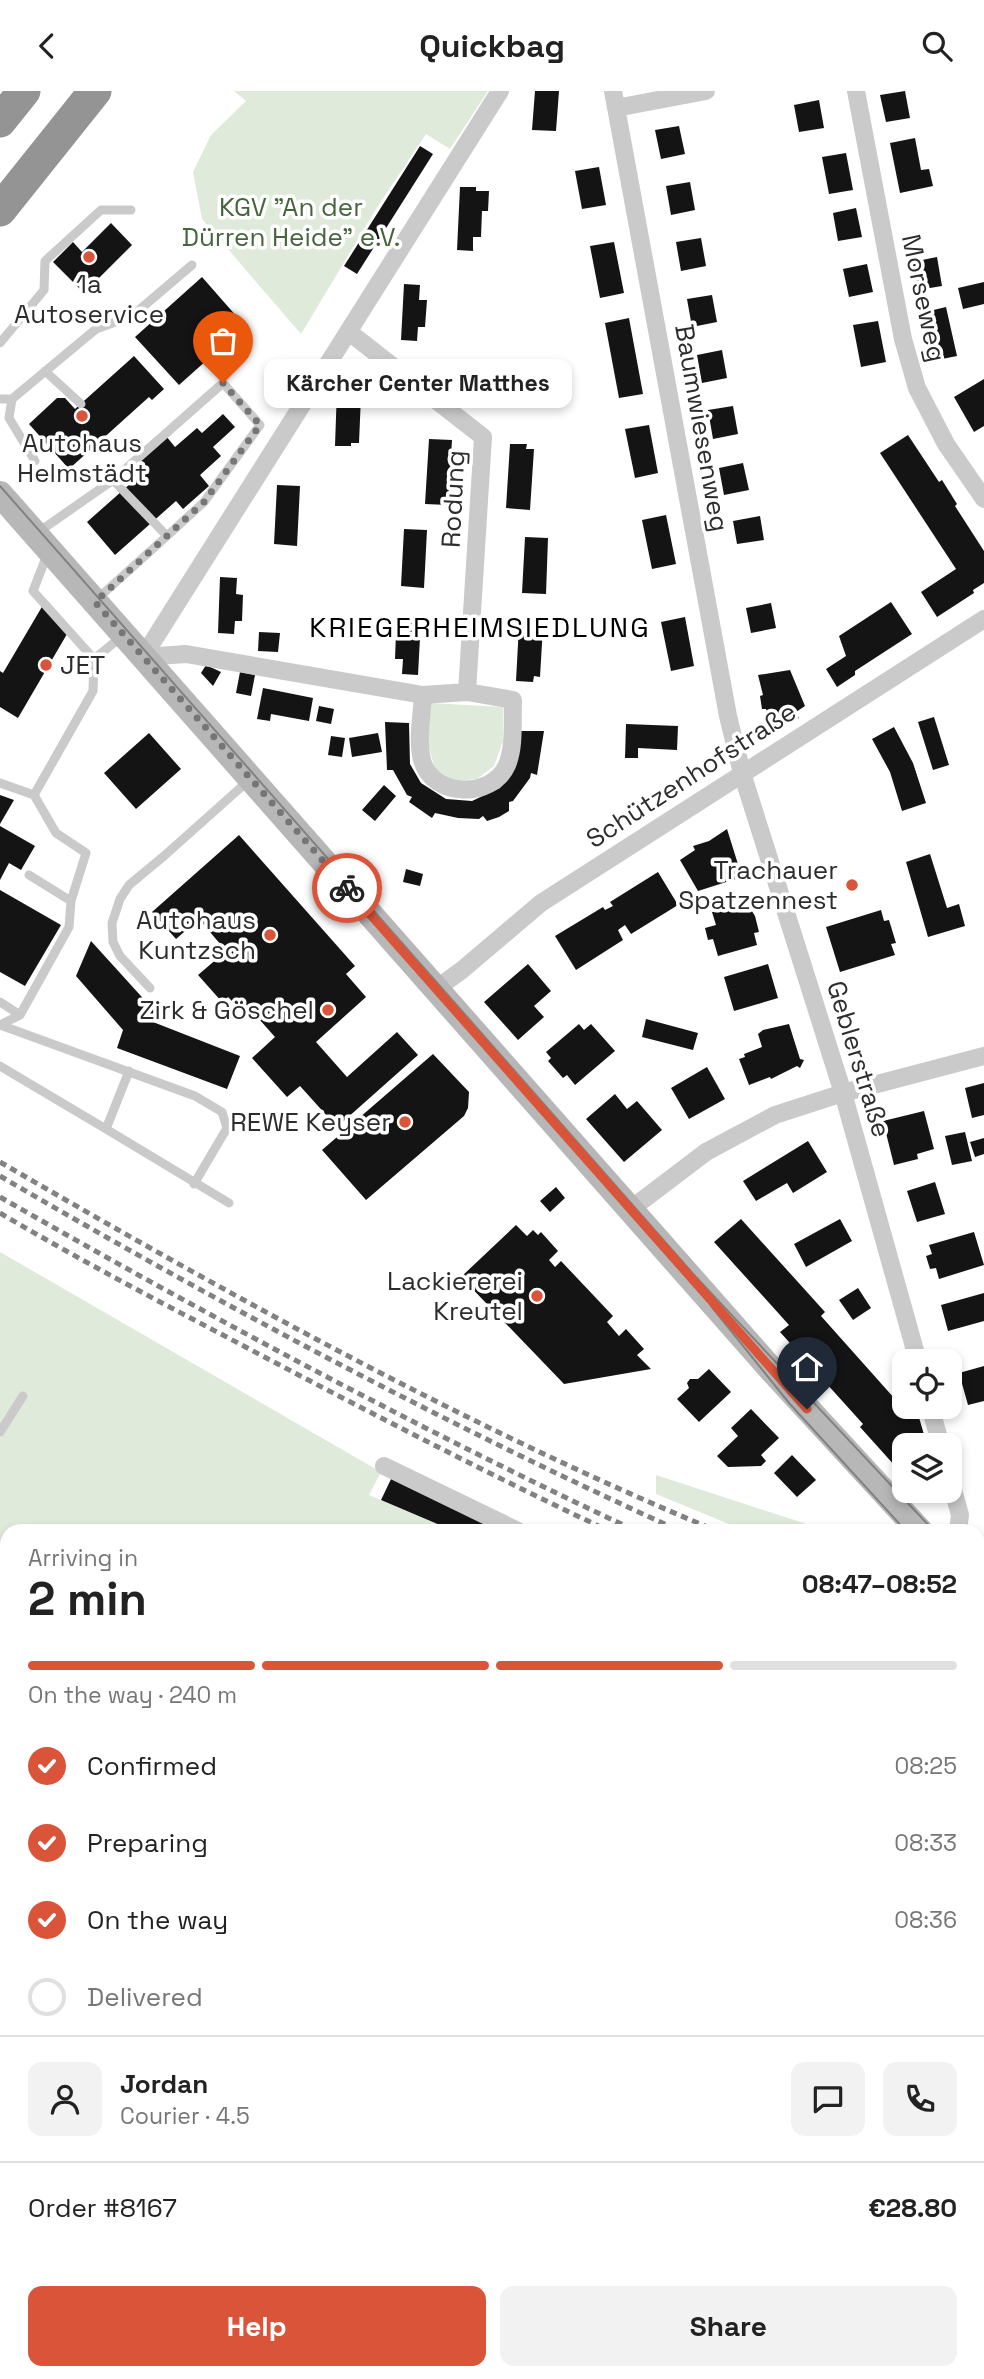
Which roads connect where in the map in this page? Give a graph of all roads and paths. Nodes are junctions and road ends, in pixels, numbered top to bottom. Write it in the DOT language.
graph roads {
  1 [pos="24,91"];
  2 [pos="95,91"];
  3 [pos="500,91"];
  4 [pos="706,91"];
  5 [pos="856,91"];
  6 [pos="615,99"];
  7 [pos="0,121"];
  8 [pos="0,210"];
  9 [pos="131,210"];
  10 [pos="192,265"];
  11 [pos="349,332"];
  12 [pos="0,343"];
  13 [pos="45,371"];
  14 [pos="0,398"];
  15 [pos="12,399"];
  16 [pos="81,404"];
  17 [pos="35,461"];
  18 [pos="113,480"];
  19 [pos="0,494"];
  20 [pos="984,499"];
  21 [pos="167,536"];
  22 [pos="42,542"];
  23 [pos="95,602"];
  24 [pos="984,619"];
  25 [pos="124,635"];
  26 [pos="144,657"];
  27 [pos="94,659"];
  28 [pos="467,692"];
  29 [pos="423,695"];
  30 [pos="742,773"];
  31 [pos="251,779"];
  32 [pos="0,783"];
  33 [pos="34,795"];
  34 [pos="29,876"];
  35 [pos="71,901"];
  36 [pos="150,988"];
  37 [pos="436,989"];
  38 [pos="0,1002"];
  39 [pos="20,1015"];
  40 [pos="0,1025"];
  41 [pos="984,1056"];
  42 [pos="0,1066"];
  43 [pos="129,1071"];
  44 [pos="843,1093"];
  45 [pos="106,1129"];
  46 [pos="194,1184"];
  47 [pos="229,1203"];
  48 [pos="631,1209"];
  49 [pos="915,1349"];
  50 [pos="23,1396"];
  51 [pos="0,1432"];
  52 [pos="384,1466"];
  53 [pos="957,1503"];
  54 [pos="504,1524"];
  55 [pos="914,1524"];
  56 [pos="959,1524"];
  1 -- 7 [label="highway"];
  2 -- 8 [label="highway"];
  3 -- 11 [label="street"];
  4 -- 6 [label="street"];
  5 -- 20 [label="street, Morseweg"];
  6 -- 30 [label="street, Baumwiesenweg"];
  9 -- 12 [label="lane"];
  10 -- 13 [label="lane"];
  11 -- 26 [label="street"];
  11 -- 28 [label="street, Rodung"];
  13 -- 15 [label="lane"];
  13 -- 16 [label="lane"];
  14 -- 15 [label="lane"];
  15 -- 17 [label="lane"];
  18 -- 21 [label="lane"];
  18 -- 21 [label="lane"];
  18 -- 22 [label="lane"];
  19 -- 22 [label="main road"];
  21 -- 23 [label="lane"];
  22 -- 23 [label="main road"];
  22 -- 27 [label="lane"];
  23 -- 25 [label="main road"];
  24 -- 30 [label="street, Schützenhofstraße"];
  25 -- 26 [label="main road"];
  25 -- 27 [label="lane"];
  26 -- 29 [label="street"];
  26 -- 31 [label="main road"];
  27 -- 33 [label="lane"];
  28 -- 29 [label="street"];
  28 -- 29 [label="street"];
  30 -- 37 [label="street, Schützenhofstraße"];
  30 -- 44 [label="street, Geblerstraße"];
  31 -- 36 [label="lane"];
  31 -- 37 [label="main road"];
  32 -- 33 [label="lane"];
  33 -- 35 [label="lane"];
  34 -- 35 [label="lane"];
  35 -- 39 [label="lane"];
  37 -- 48 [label="main road"];
  38 -- 39 [label="lane"];
  39 -- 40 [label="lane"];
  40 -- 43 [label="lane"];
  41 -- 44 [label="street"];
  42 -- 45 [label="lane"];
  43 -- 45 [label="lane"];
  43 -- 46 [label="lane"];
  44 -- 48 [label="street"];
  44 -- 49 [label="street, Geblerstraße"];
  45 -- 46 [label="lane"];
  46 -- 47 [label="lane"];
  48 -- 55 [label="main road"];
  50 -- 51 [label="lane"];
  52 -- 54 [label="street"];
  53 -- 56 [label="street"];
}
